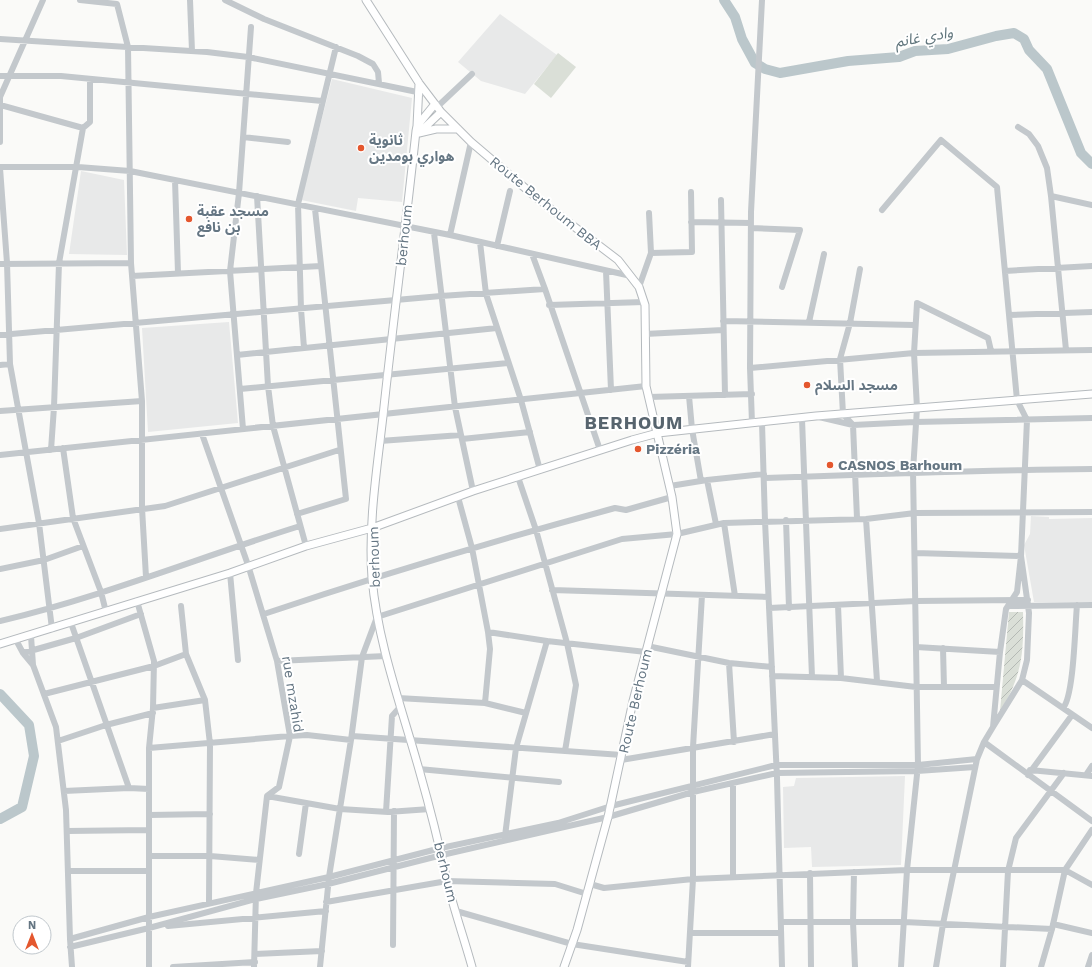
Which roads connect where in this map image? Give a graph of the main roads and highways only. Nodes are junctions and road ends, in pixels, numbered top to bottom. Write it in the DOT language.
graph roads {
  1 [pos="366,0"];
  2 [pos="422,93"];
  3 [pos="438,108"];
  4 [pos="458,129"];
  5 [pos="417,132"];
  6 [pos="1092,394"];
  7 [pos="658,433"];
  8 [pos="372,528"];
  9 [pos="0,644"];
  10 [pos="472,967"];
  11 [pos="564,967"];
  1 -- 2 [label="main road, berhoum"];
  2 -- 3 [label="main road, Route Berhoum BBA"];
  2 -- 5 [label="main road, berhoum"];
  3 -- 4 [label="main road, Route Berhoum BBA"];
  3 -- 5 [label="main road"];
  4 -- 5 [label="main road"];
  4 -- 7 [label="main road, Route Berhoum BBA"];
  5 -- 8 [label="main road, berhoum"];
  6 -- 7 [label="main road"];
  7 -- 8 [label="main road"];
  7 -- 11 [label="main road, Route Berhoum"];
  8 -- 9 [label="main road"];
  8 -- 10 [label="main road, berhoum"];
}
